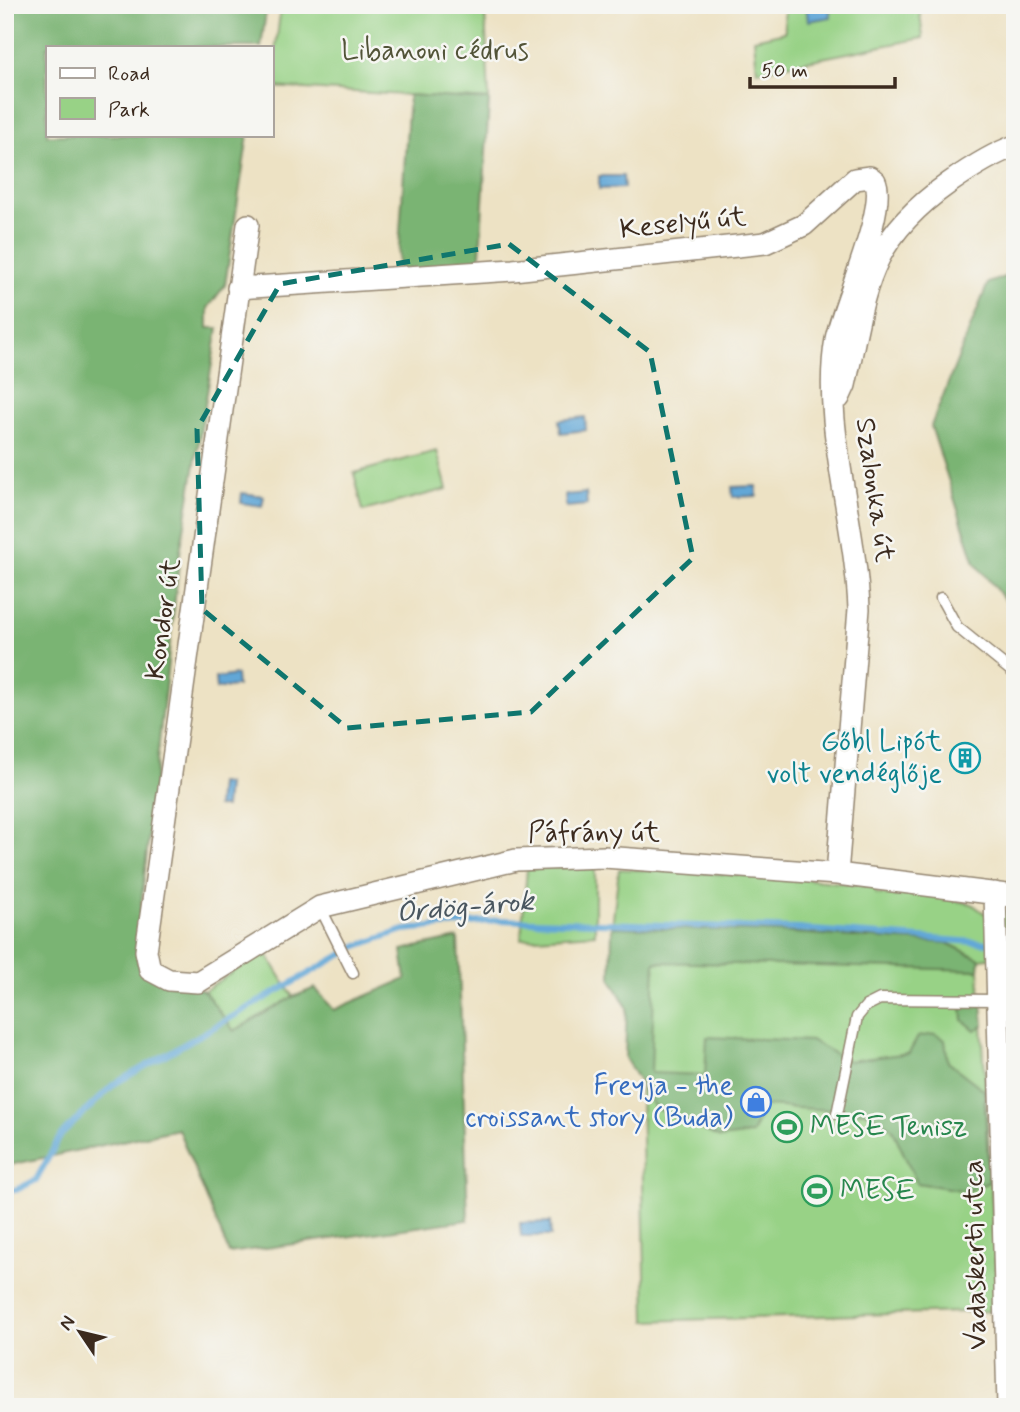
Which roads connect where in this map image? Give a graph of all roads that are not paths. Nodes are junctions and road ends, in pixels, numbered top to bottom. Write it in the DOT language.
graph roads {
  1 [pos="1015,146"];
  2 [pos="248,225"];
  3 [pos="238,288"];
  4 [pos="834,409"];
  5 [pos="941,598"];
  6 [pos="1015,674"];
  7 [pos="837,874"];
  8 [pos="1002,901"];
  9 [pos="320,907"];
  10 [pos="353,973"];
  11 [pos="198,982"];
  12 [pos="1003,1010"];
  13 [pos="837,1114"];
  14 [pos="1008,1407"];
  1 -- 4 [label="street, Szalonka út"];
  2 -- 3 [label="street, Kondor út"];
  3 -- 4 [label="street, Keselyű út"];
  3 -- 11 [label="street, Kondor út"];
  4 -- 7 [label="street, Szalonka út"];
  5 -- 6 [label="lane"];
  7 -- 8 [label="street, Páfrány út"];
  7 -- 9 [label="street, Páfrány út"];
  8 -- 12 [label="street, Vadaskerti utca"];
  9 -- 10 [label="lane"];
  9 -- 11 [label="street, Páfrány út"];
  12 -- 13 [label="lane"];
  12 -- 14 [label="street, Vadaskerti utca"];
}
